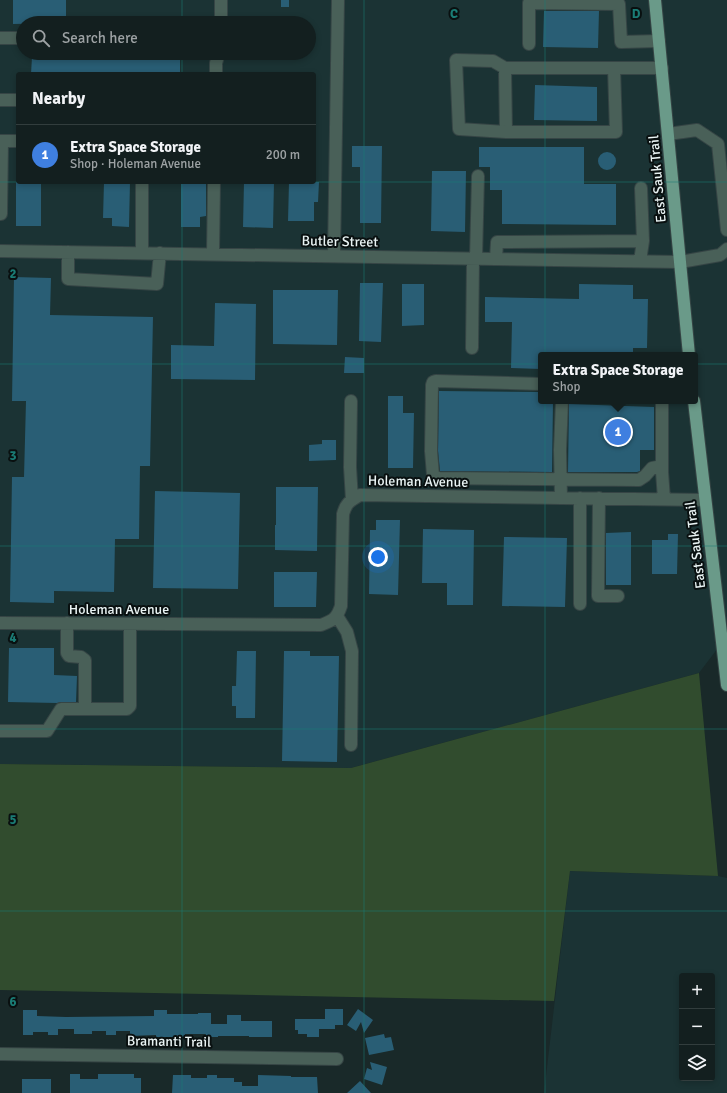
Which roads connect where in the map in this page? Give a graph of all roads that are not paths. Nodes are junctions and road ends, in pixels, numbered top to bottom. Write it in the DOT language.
graph roads {
  1 [pos="221,0"];
  2 [pos="338,0"];
  3 [pos="655,0"];
  4 [pos="619,2"];
  5 [pos="220,16"];
  6 [pos="0,38"];
  7 [pos="16,38"];
  8 [pos="659,41"];
  9 [pos="529,44"];
  10 [pos="216,60"];
  11 [pos="505,68"];
  12 [pos="614,68"];
  13 [pos="662,68"];
  14 [pos="216,72"];
  15 [pos="0,100"];
  16 [pos="16,100"];
  17 [pos="506,132"];
  18 [pos="668,134"];
  19 [pos="1,141"];
  20 [pos="16,141"];
  21 [pos="478,176"];
  22 [pos="142,184"];
  23 [pos="214,184"];
  24 [pos="641,188"];
  25 [pos="1,214"];
  26 [pos="727,230"];
  27 [pos="643,241"];
  28 [pos="477,245"];
  29 [pos="497,245"];
  30 [pos="727,249"];
  31 [pos="0,251"];
  32 [pos="68,252"];
  33 [pos="142,253"];
  34 [pos="160,253"];
  35 [pos="213,254"];
  36 [pos="334,256"];
  37 [pos="475,259"];
  38 [pos="496,259"];
  39 [pos="640,261"];
  40 [pos="680,262"];
  41 [pos="472,348"];
  42 [pos="690,352"];
  43 [pos="538,384"];
  44 [pos="351,401"];
  45 [pos="562,404"];
  46 [pos="662,404"];
  47 [pos="694,404"];
  48 [pos="662,466"];
  49 [pos="473,478"];
  50 [pos="560,479"];
  51 [pos="473,497"];
  52 [pos="561,498"];
  53 [pos="580,498"];
  54 [pos="599,498"];
  55 [pos="664,499"];
  56 [pos="352,500"];
  57 [pos="705,500"];
  58 [pos="618,596"];
  59 [pos="580,604"];
  60 [pos="338,616"];
  61 [pos="0,623"];
  62 [pos="67,623"];
  63 [pos="130,624"];
  64 [pos="727,685"];
  65 [pos="85,709"];
  66 [pos="0,731"];
  67 [pos="351,745"];
  68 [pos="0,1054"];
  69 [pos="337,1059"];
  1 -- 5 [label="street"];
  2 -- 36 [label="street"];
  3 -- 8 [label="main road, East Sauk Trail"];
  4 -- 8 [label="street"];
  4 -- 9 [label="street"];
  6 -- 7 [label="street"];
  8 -- 13 [label="main road, East Sauk Trail"];
  10 -- 14 [label="street"];
  11 -- 12 [label="street"];
  11 -- 17 [label="street"];
  11 -- 17 [label="street"];
  12 -- 13 [label="street"];
  12 -- 17 [label="street"];
  13 -- 18 [label="main road, East Sauk Trail"];
  15 -- 16 [label="street"];
  18 -- 26 [label="street"];
  18 -- 40 [label="main road, East Sauk Trail"];
  19 -- 20 [label="street"];
  19 -- 25 [label="street"];
  21 -- 28 [label="street"];
  22 -- 33 [label="street"];
  23 -- 35 [label="street"];
  24 -- 27 [label="street"];
  27 -- 29 [label="street"];
  27 -- 39 [label="street"];
  28 -- 29 [label="street"];
  28 -- 37 [label="street"];
  29 -- 38 [label="street"];
  30 -- 40 [label="street, Butler Street"];
  31 -- 32 [label="street, Butler Street"];
  32 -- 33 [label="street, Butler Street"];
  32 -- 34 [label="street"];
  33 -- 34 [label="street, Butler Street"];
  34 -- 35 [label="street, Butler Street"];
  35 -- 36 [label="street, Butler Street"];
  36 -- 37 [label="street, Butler Street"];
  37 -- 38 [label="street, Butler Street"];
  37 -- 41 [label="street"];
  38 -- 39 [label="street, Butler Street"];
  39 -- 40 [label="street, Butler Street"];
  40 -- 42 [label="main road, East Sauk Trail"];
  43 -- 49 [label="street"];
  44 -- 56 [label="street"];
  45 -- 50 [label="street"];
  46 -- 48 [label="street"];
  47 -- 57 [label="main road, East Sauk Trail"];
  48 -- 50 [label="street"];
  48 -- 55 [label="street"];
  49 -- 50 [label="street"];
  49 -- 51 [label="street"];
  50 -- 52 [label="street"];
  51 -- 52 [label="street, Holeman Avenue"];
  51 -- 56 [label="street, Holeman Avenue"];
  52 -- 53 [label="street, Holeman Avenue"];
  53 -- 54 [label="street, Holeman Avenue"];
  53 -- 59 [label="street"];
  54 -- 55 [label="street, Holeman Avenue"];
  54 -- 58 [label="street"];
  55 -- 57 [label="street, Holeman Avenue"];
  56 -- 60 [label="street, Holeman Avenue"];
  57 -- 64 [label="main road, East Sauk Trail"];
  60 -- 63 [label="street, Holeman Avenue"];
  60 -- 67 [label="street"];
  61 -- 62 [label="street, Holeman Avenue"];
  62 -- 63 [label="street, Holeman Avenue"];
  62 -- 65 [label="street"];
  63 -- 65 [label="street"];
  65 -- 66 [label="street"];
  68 -- 69 [label="street, Bramanti Trail"];
}
